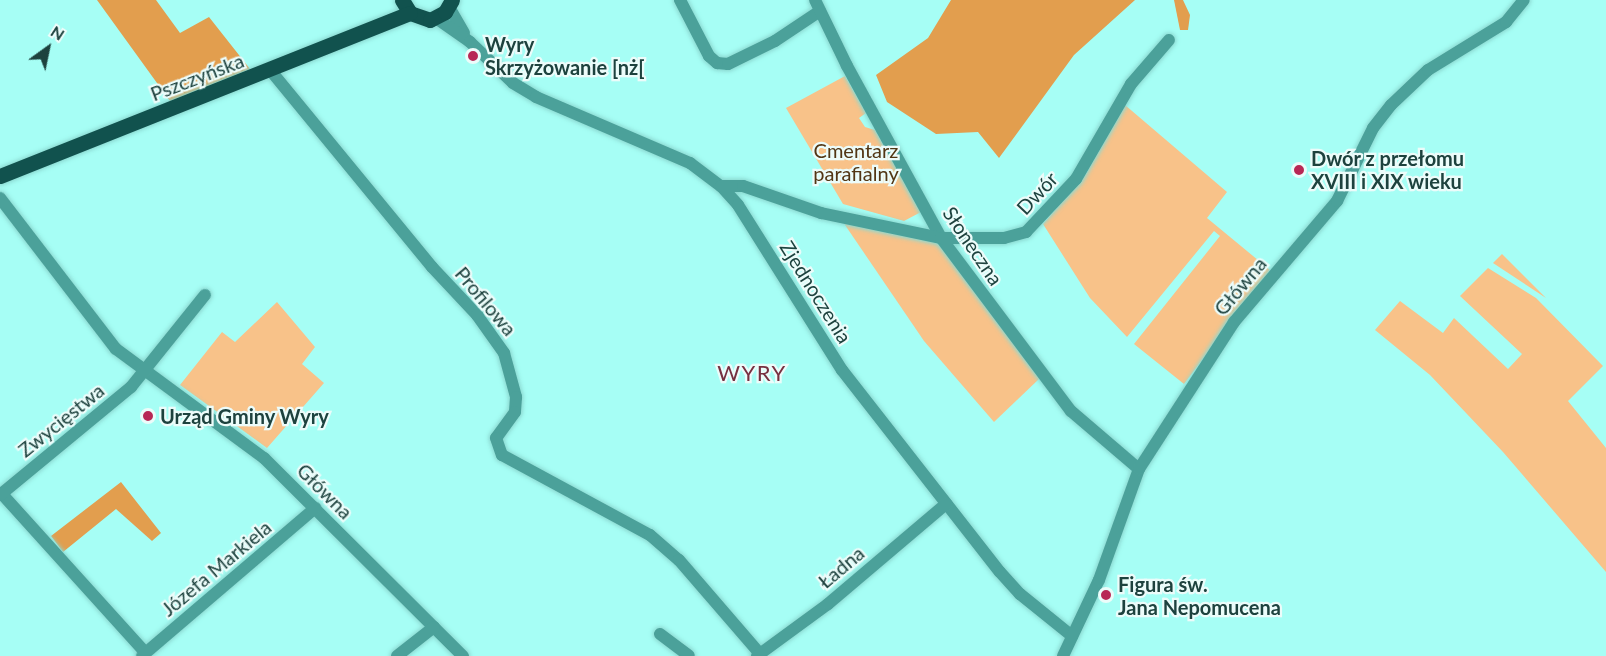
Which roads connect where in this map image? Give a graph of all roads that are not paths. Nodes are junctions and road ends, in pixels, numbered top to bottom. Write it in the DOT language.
graph roads {
  1 [pos="680,0"];
  2 [pos="1524,0"];
  3 [pos="451,3"];
  4 [pos="403,4"];
  5 [pos="817,5"];
  6 [pos="436,18"];
  7 [pos="1168,40"];
  8 [pos="470,42"];
  9 [pos="271,71"];
  10 [pos="0,177"];
  11 [pos="721,186"];
  12 [pos="0,198"];
  13 [pos="941,238"];
  14 [pos="205,295"];
  15 [pos="144,374"];
  16 [pos="1139,469"];
  17 [pos="1,494"];
  18 [pos="946,504"];
  19 [pos="315,508"];
  20 [pos="434,627"];
  21 [pos="660,634"];
  22 [pos="1072,636"];
  23 [pos="143,654"];
  24 [pos="759,655"];
  25 [pos="397,656"];
  26 [pos="463,656"];
  27 [pos="689,656"];
  28 [pos="1063,656"];
  1 -- 5 [label="street, Słoneczna"];
  2 -- 16 [label="street, Główna"];
  3 -- 6 [label="main road"];
  3 -- 8 [label="street, Zjednoczenia"];
  4 -- 6 [label="main road"];
  4 -- 9 [label="main road, Pszczyńska"];
  5 -- 13 [label="street, Słoneczna"];
  6 -- 8 [label="street, Zjednoczenia"];
  7 -- 13 [label="street, Dwór"];
  8 -- 11 [label="street, Zjednoczenia"];
  9 -- 10 [label="main road, Pszczyńska"];
  9 -- 24 [label="street, Profilowa"];
  11 -- 13 [label="street, Dwór"];
  11 -- 18 [label="street, Zjednoczenia"];
  12 -- 15 [label="street, Główna"];
  13 -- 16 [label="street, Słoneczna"];
  14 -- 15 [label="street"];
  15 -- 17 [label="street, Zwycięstwa"];
  15 -- 19 [label="street, Główna"];
  16 -- 22 [label="street, Główna"];
  17 -- 23 [label="street"];
  18 -- 22 [label="street, Zjednoczenia"];
  18 -- 24 [label="street, Ładna"];
  19 -- 20 [label="street, Główna"];
  19 -- 23 [label="street, Józefa Markiela"];
  20 -- 25 [label="street"];
  20 -- 26 [label="street, Główna"];
  21 -- 27 [label="street"];
  22 -- 28 [label="street, Główna"];
}
